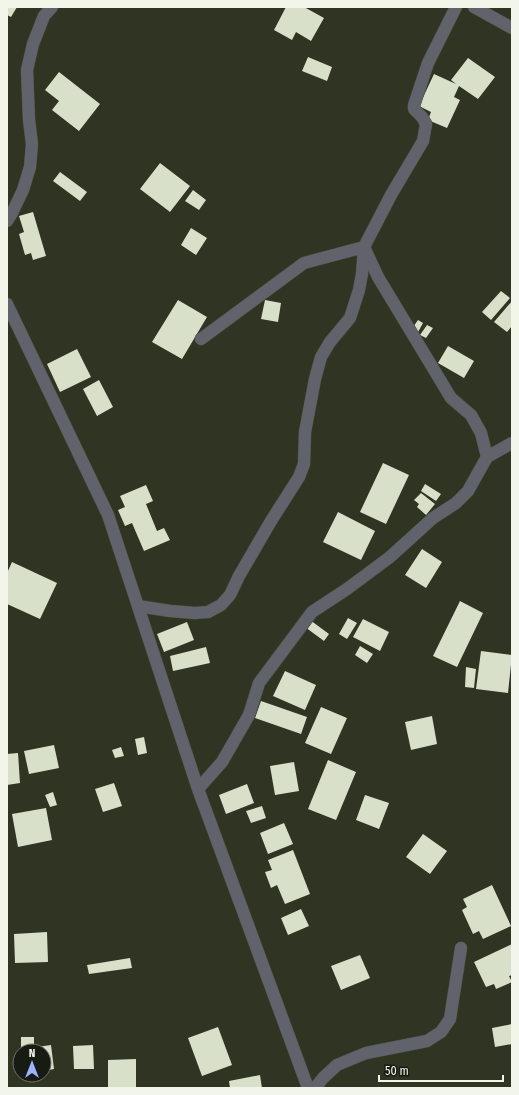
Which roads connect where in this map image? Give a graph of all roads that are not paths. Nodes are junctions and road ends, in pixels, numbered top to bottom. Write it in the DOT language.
graph roads {
  1 [pos="52,7"];
  2 [pos="456,7"];
  3 [pos="474,7"];
  4 [pos="512,28"];
  5 [pos="7,221"];
  6 [pos="364,247"];
  7 [pos="7,304"];
  8 [pos="201,339"];
  9 [pos="512,443"];
  10 [pos="487,457"];
  11 [pos="138,606"];
  12 [pos="198,789"];
  13 [pos="461,948"];
  14 [pos="308,1088"];
  15 [pos="315,1088"];
  1 -- 5 [label="street"];
  2 -- 6 [label="street"];
  3 -- 4 [label="street"];
  6 -- 8 [label="street"];
  6 -- 10 [label="street"];
  6 -- 11 [label="street"];
  7 -- 11 [label="street"];
  9 -- 10 [label="street"];
  10 -- 12 [label="street"];
  11 -- 12 [label="street"];
  12 -- 14 [label="street"];
  13 -- 15 [label="street"];
}
